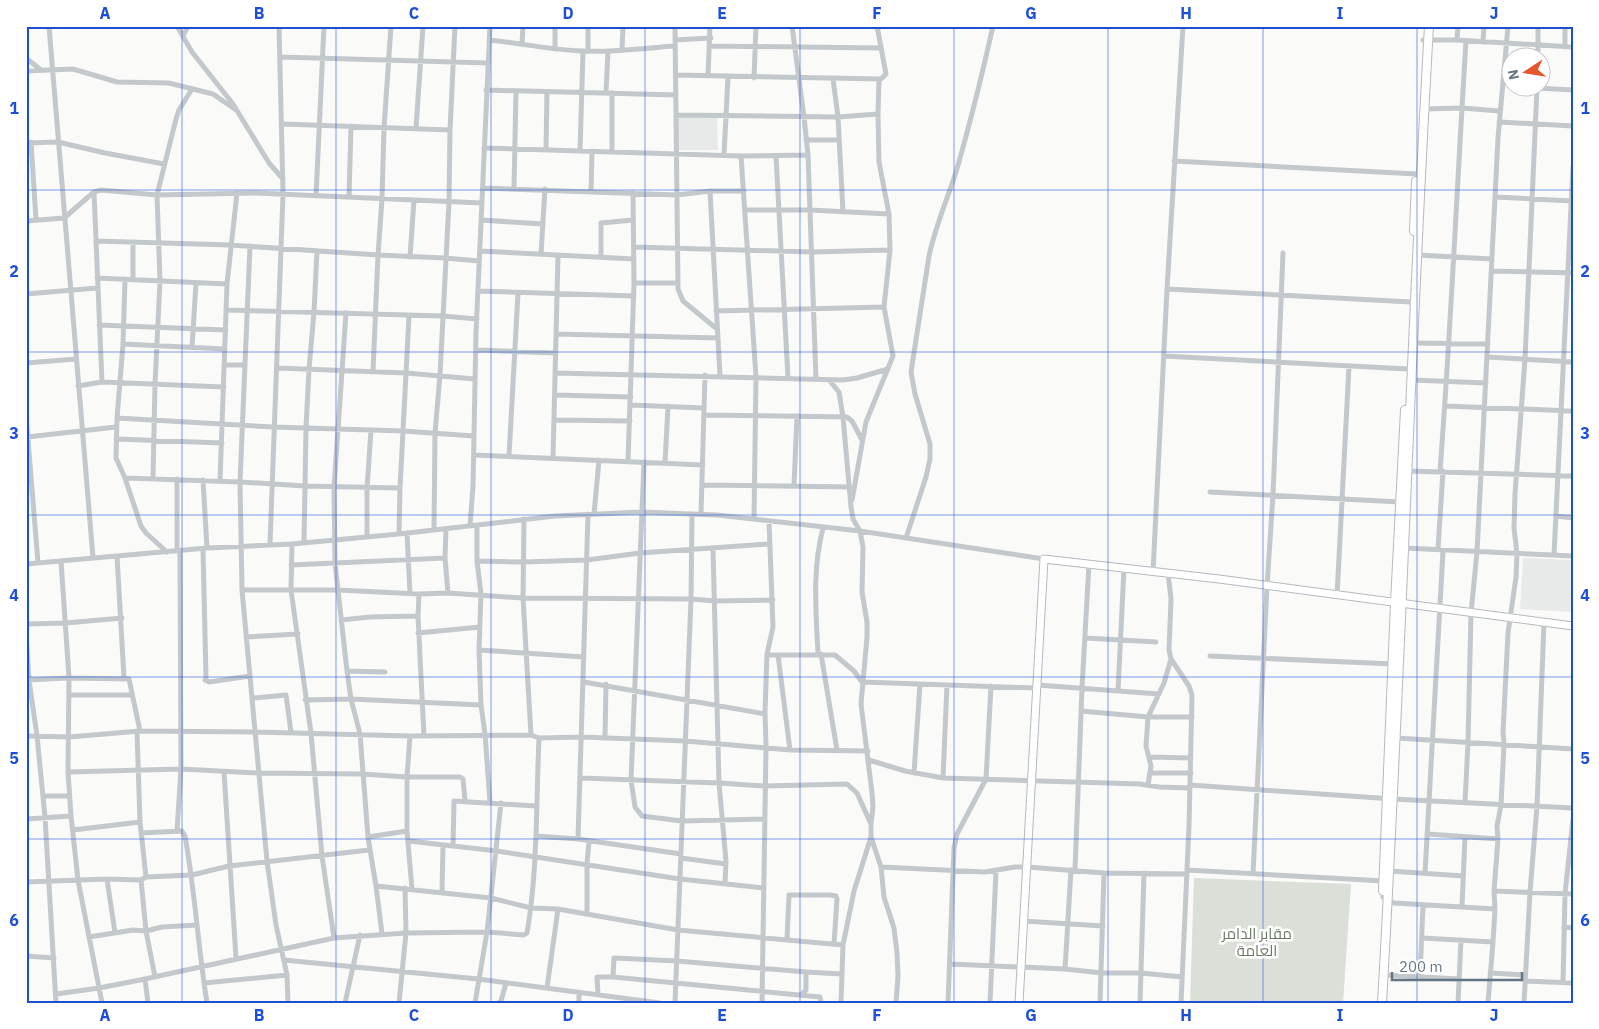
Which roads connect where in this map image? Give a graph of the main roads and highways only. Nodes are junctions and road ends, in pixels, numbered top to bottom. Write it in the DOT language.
graph roads {
  1 [pos="1424,26"];
  2 [pos="1429,26"];
  3 [pos="1426,41"];
  4 [pos="1398,604"];
  5 [pos="1391,798"];
  6 [pos="1385,898"];
  7 [pos="1378,1003"];
  8 [pos="1382,1003"];
  1 -- 3 [label="main road"];
  2 -- 3 [label="main road"];
  3 -- 4 [label="main road"];
  3 -- 4 [label="main road"];
  4 -- 5 [label="main road"];
  4 -- 5 [label="main road"];
  5 -- 6 [label="main road"];
  5 -- 6 [label="main road"];
  6 -- 7 [label="main road"];
  6 -- 8 [label="main road"];
}
